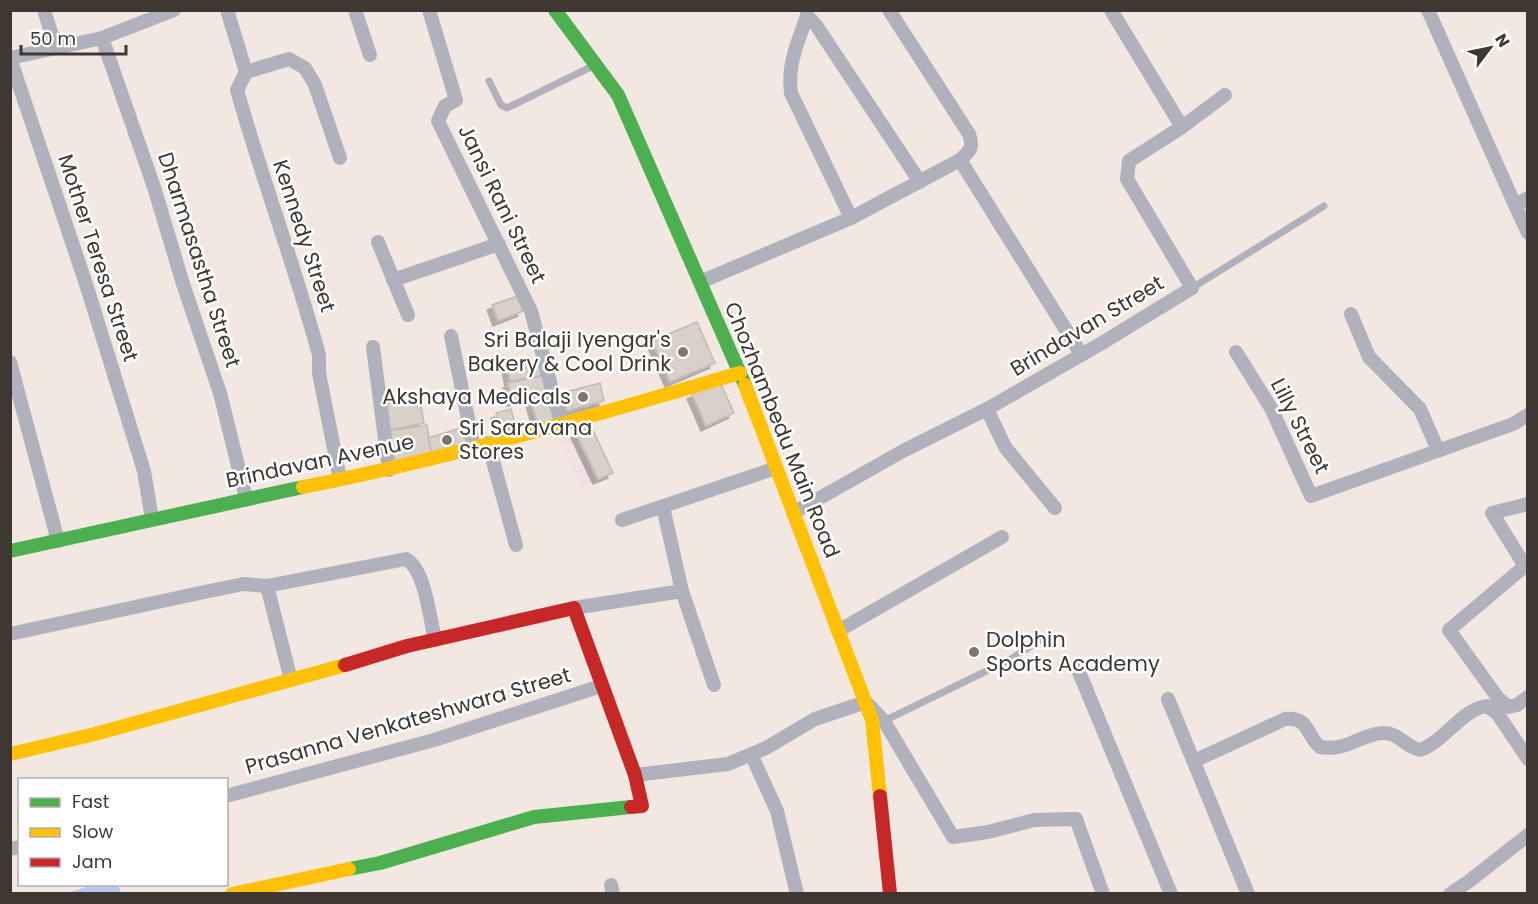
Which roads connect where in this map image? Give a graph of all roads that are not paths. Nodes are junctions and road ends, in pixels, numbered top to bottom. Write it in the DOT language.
graph roads {
  1 [pos="44,10"];
  2 [pos="227,10"];
  3 [pos="355,10"];
  4 [pos="429,10"];
  5 [pos="555,10"];
  6 [pos="889,10"];
  7 [pos="1111,10"];
  8 [pos="1428,10"];
  9 [pos="166,12"];
  10 [pos="807,13"];
  11 [pos="102,38"];
  12 [pos="56,48"];
  13 [pos="370,55"];
  14 [pos="10,58"];
  15 [pos="595,64"];
  16 [pos="246,72"];
  17 [pos="489,81"];
  18 [pos="1225,95"];
  19 [pos="1182,127"];
  20 [pos="340,158"];
  21 [pos="960,160"];
  22 [pos="920,182"];
  23 [pos="1527,198"];
  24 [pos="1515,205"];
  25 [pos="1324,206"];
  26 [pos="851,218"];
  27 [pos="1527,233"];
  28 [pos="378,242"];
  29 [pos="499,244"];
  30 [pos="393,280"];
  31 [pos="700,282"];
  32 [pos="1192,288"];
  33 [pos="1351,314"];
  34 [pos="408,315"];
  35 [pos="451,336"];
  36 [pos="373,346"];
  37 [pos="1236,352"];
  38 [pos="1082,354"];
  39 [pos="10,362"];
  40 [pos="740,373"];
  41 [pos="987,410"];
  42 [pos="1527,415"];
  43 [pos="561,423"];
  44 [pos="488,443"];
  45 [pos="474,448"];
  46 [pos="1438,450"];
  47 [pos="776,468"];
  48 [pos="388,470"];
  49 [pos="340,479"];
  50 [pos="246,498"];
  51 [pos="1527,504"];
  52 [pos="663,507"];
  53 [pos="1054,508"];
  54 [pos="793,513"];
  55 [pos="152,519"];
  56 [pos="622,520"];
  57 [pos="1002,537"];
  58 [pos="57,541"];
  59 [pos="516,546"];
  60 [pos="10,551"];
  61 [pos="267,586"];
  62 [pos="682,591"];
  63 [pos="574,608"];
  64 [pos="838,631"];
  65 [pos="10,634"];
  66 [pos="435,640"];
  67 [pos="1039,641"];
  68 [pos="1077,667"];
  69 [pos="291,680"];
  70 [pos="714,685"];
  71 [pos="601,686"];
  72 [pos="1527,697"];
  73 [pos="1168,699"];
  74 [pos="866,702"];
  75 [pos="884,721"];
  76 [pos="10,754"];
  77 [pos="751,754"];
  78 [pos="1527,759"];
  79 [pos="1194,761"];
  80 [pos="635,776"];
  81 [pos="228,795"];
  82 [pos="1527,835"];
  83 [pos="1471,888"];
  84 [pos="274,889"];
  85 [pos="232,894"];
  86 [pos="797,894"];
  87 [pos="890,894"];
  88 [pos="1104,894"];
  89 [pos="1171,894"];
  90 [pos="1248,894"];
  91 [pos="1450,894"];
  1 -- 12 [label="street"];
  2 -- 16 [label="street, Kennedy Street"];
  3 -- 13 [label="street"];
  4 -- 29 [label="street, Jansi Rani Street"];
  5 -- 15 [label="street, Chozhambedu Main Road"];
  6 -- 21 [label="street"];
  7 -- 19 [label="street"];
  8 -- 24 [label="street"];
  9 -- 11 [label="street"];
  10 -- 22 [label="street"];
  10 -- 26 [label="street"];
  11 -- 12 [label="street"];
  11 -- 50 [label="street, Dharmasastha Street"];
  12 -- 14 [label="street"];
  14 -- 55 [label="street, Mother Teresa Street"];
  15 -- 17 [label="lane"];
  15 -- 31 [label="street, Chozhambedu Main Road"];
  16 -- 20 [label="street"];
  16 -- 49 [label="street, Kennedy Street"];
  18 -- 19 [label="street"];
  19 -- 32 [label="street, Brindavan Street"];
  21 -- 22 [label="street"];
  21 -- 38 [label="street"];
  22 -- 26 [label="street"];
  23 -- 24 [label="street"];
  24 -- 27 [label="street"];
  25 -- 32 [label="lane"];
  26 -- 31 [label="street"];
  28 -- 30 [label="street"];
  29 -- 30 [label="street"];
  29 -- 43 [label="street, Jansi Rani Street"];
  30 -- 34 [label="street"];
  31 -- 40 [label="street, Chozhambedu Main Road"];
  32 -- 38 [label="street, Brindavan Street"];
  33 -- 46 [label="street"];
  35 -- 45 [label="street"];
  36 -- 48 [label="street"];
  37 -- 46 [label="street, Lilly Street"];
  38 -- 41 [label="street, Brindavan Street"];
  39 -- 58 [label="street"];
  40 -- 43 [label="street, Brindavan Avenue"];
  40 -- 47 [label="street, Chozhambedu Main Road"];
  41 -- 53 [label="street"];
  41 -- 54 [label="street, Brindavan Street"];
  42 -- 46 [label="street, Lilly Street"];
  43 -- 44 [label="street, Brindavan Avenue"];
  44 -- 45 [label="street, Brindavan Avenue"];
  44 -- 59 [label="street"];
  45 -- 48 [label="street, Brindavan Avenue"];
  47 -- 52 [label="street"];
  47 -- 54 [label="street, Chozhambedu Main Road"];
  48 -- 49 [label="street, Brindavan Avenue"];
  49 -- 50 [label="street, Brindavan Avenue"];
  50 -- 55 [label="street, Brindavan Avenue"];
  51 -- 72 [label="street"];
  52 -- 56 [label="street"];
  52 -- 62 [label="street"];
  54 -- 64 [label="street, Chozhambedu Main Road"];
  55 -- 58 [label="street, Brindavan Avenue"];
  57 -- 64 [label="street"];
  58 -- 60 [label="street, Brindavan Avenue"];
  61 -- 65 [label="street"];
  61 -- 66 [label="street"];
  61 -- 69 [label="street"];
  62 -- 63 [label="street"];
  62 -- 70 [label="street"];
  63 -- 66 [label="street"];
  63 -- 71 [label="street"];
  64 -- 74 [label="street, Chozhambedu Main Road"];
  66 -- 69 [label="street"];
  67 -- 75 [label="lane"];
  68 -- 89 [label="street"];
  69 -- 76 [label="street"];
  71 -- 80 [label="street"];
  71 -- 81 [label="street, Prasanna Venkateshwara Street"];
  73 -- 79 [label="street"];
  74 -- 75 [label="street"];
  74 -- 77 [label="street"];
  74 -- 87 [label="street, Chozhambedu Main Road"];
  75 -- 88 [label="street"];
  77 -- 80 [label="street"];
  77 -- 86 [label="street"];
  78 -- 79 [label="street"];
  79 -- 90 [label="street"];
  80 -- 84 [label="street"];
  82 -- 83 [label="street"];
  83 -- 91 [label="street"];
  84 -- 85 [label="street"];
}
